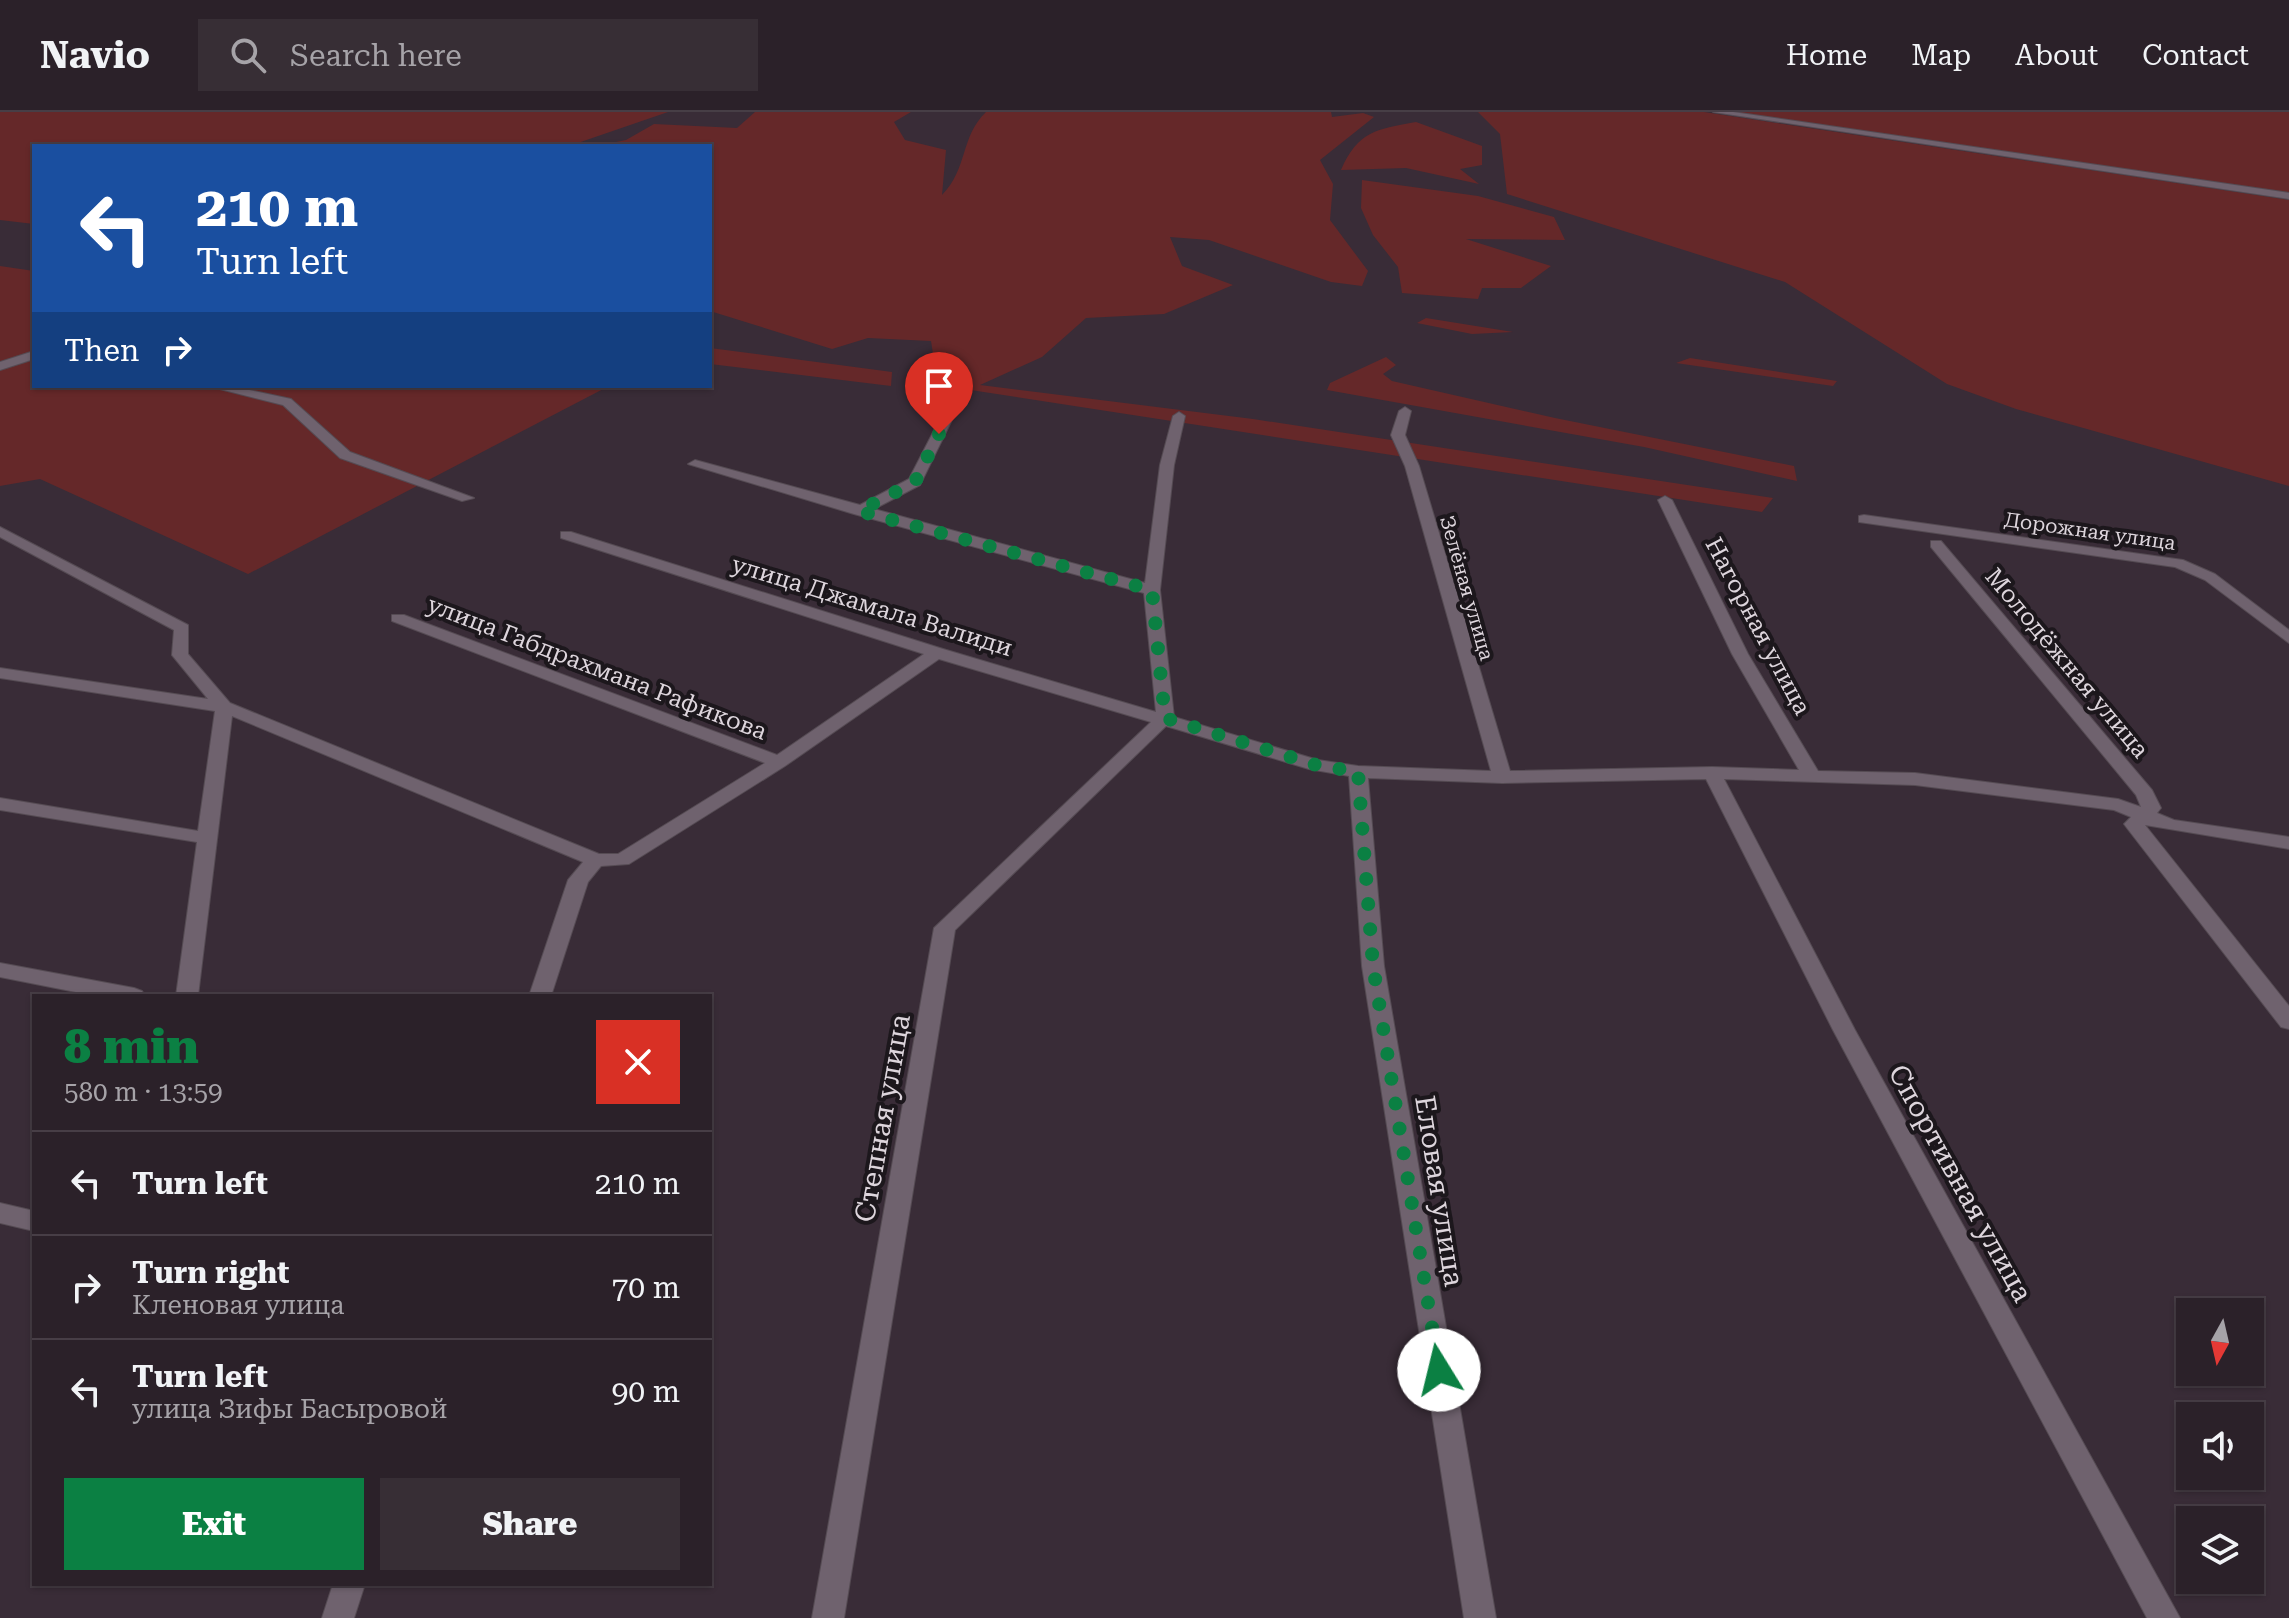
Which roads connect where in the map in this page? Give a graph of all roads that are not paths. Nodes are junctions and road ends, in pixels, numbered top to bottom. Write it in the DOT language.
graph roads {
  1 [pos="1717,112"];
  2 [pos="2289,196"];
  3 [pos="32,356"];
  4 [pos="0,366"];
  5 [pos="962,387"];
  6 [pos="223,388"];
  7 [pos="1405,411"];
  8 [pos="1179,416"];
  9 [pos="695,464"];
  10 [pos="467,498"];
  11 [pos="1665,500"];
  12 [pos="859,511"];
  13 [pos="1864,519"];
  14 [pos="0,531"];
  15 [pos="566,535"];
  16 [pos="1936,544"];
  17 [pos="1152,590"];
  18 [pos="398,618"];
  19 [pos="2289,638"];
  20 [pos="937,653"];
  21 [pos="0,673"];
  22 [pos="224,707"];
  23 [pos="1165,718"];
  24 [pos="779,762"];
  25 [pos="1358,772"];
  26 [pos="1712,773"];
  27 [pos="1811,774"];
  28 [pos="1502,777"];
  29 [pos="0,804"];
  30 [pos="2143,815"];
  31 [pos="207,838"];
  32 [pos="2289,843"];
  33 [pos="596,860"];
  34 [pos="0,970"];
  35 [pos="124,994"];
  36 [pos="187,994"];
  37 [pos="541,994"];
  38 [pos="2289,1021"];
  39 [pos="0,1213"];
  40 [pos="32,1221"];
  41 [pos="348,1586"];
  42 [pos="338,1618"];
  43 [pos="828,1618"];
  44 [pos="1480,1618"];
  45 [pos="2164,1618"];
  1 -- 2 [label="street"];
  3 -- 4 [label="street"];
  5 -- 12 [label="street"];
  6 -- 10 [label="street"];
  7 -- 28 [label="street, Зелёная улица"];
  8 -- 17 [label="street"];
  9 -- 12 [label="street"];
  11 -- 27 [label="street, Нагорная улица"];
  12 -- 17 [label="street"];
  13 -- 19 [label="street, Дорожная улица"];
  14 -- 22 [label="street"];
  15 -- 20 [label="street, улица Джамала Валиди"];
  16 -- 30 [label="street, Молодёжная улица"];
  17 -- 23 [label="street"];
  18 -- 24 [label="street, улица Габдрахмана Рафикова"];
  20 -- 23 [label="street, улица Джамала Валиди"];
  20 -- 24 [label="street"];
  21 -- 22 [label="street"];
  22 -- 31 [label="street"];
  22 -- 33 [label="street"];
  23 -- 25 [label="street, улица Джамала Валиди"];
  23 -- 43 [label="street, Степная улица"];
  24 -- 33 [label="street"];
  25 -- 28 [label="street, улица Джамала Валиди"];
  25 -- 44 [label="street, Еловая улица"];
  26 -- 27 [label="street, улица Джамала Валиди"];
  26 -- 28 [label="street, улица Джамала Валиди"];
  26 -- 45 [label="street, Спортивная улица"];
  27 -- 30 [label="street, улица Джамала Валиди"];
  29 -- 31 [label="street"];
  30 -- 32 [label="street, улица Джамала Валиди"];
  30 -- 38 [label="street"];
  31 -- 36 [label="street"];
  33 -- 37 [label="street"];
  34 -- 35 [label="street"];
  39 -- 40 [label="street"];
  41 -- 42 [label="street"];
}
